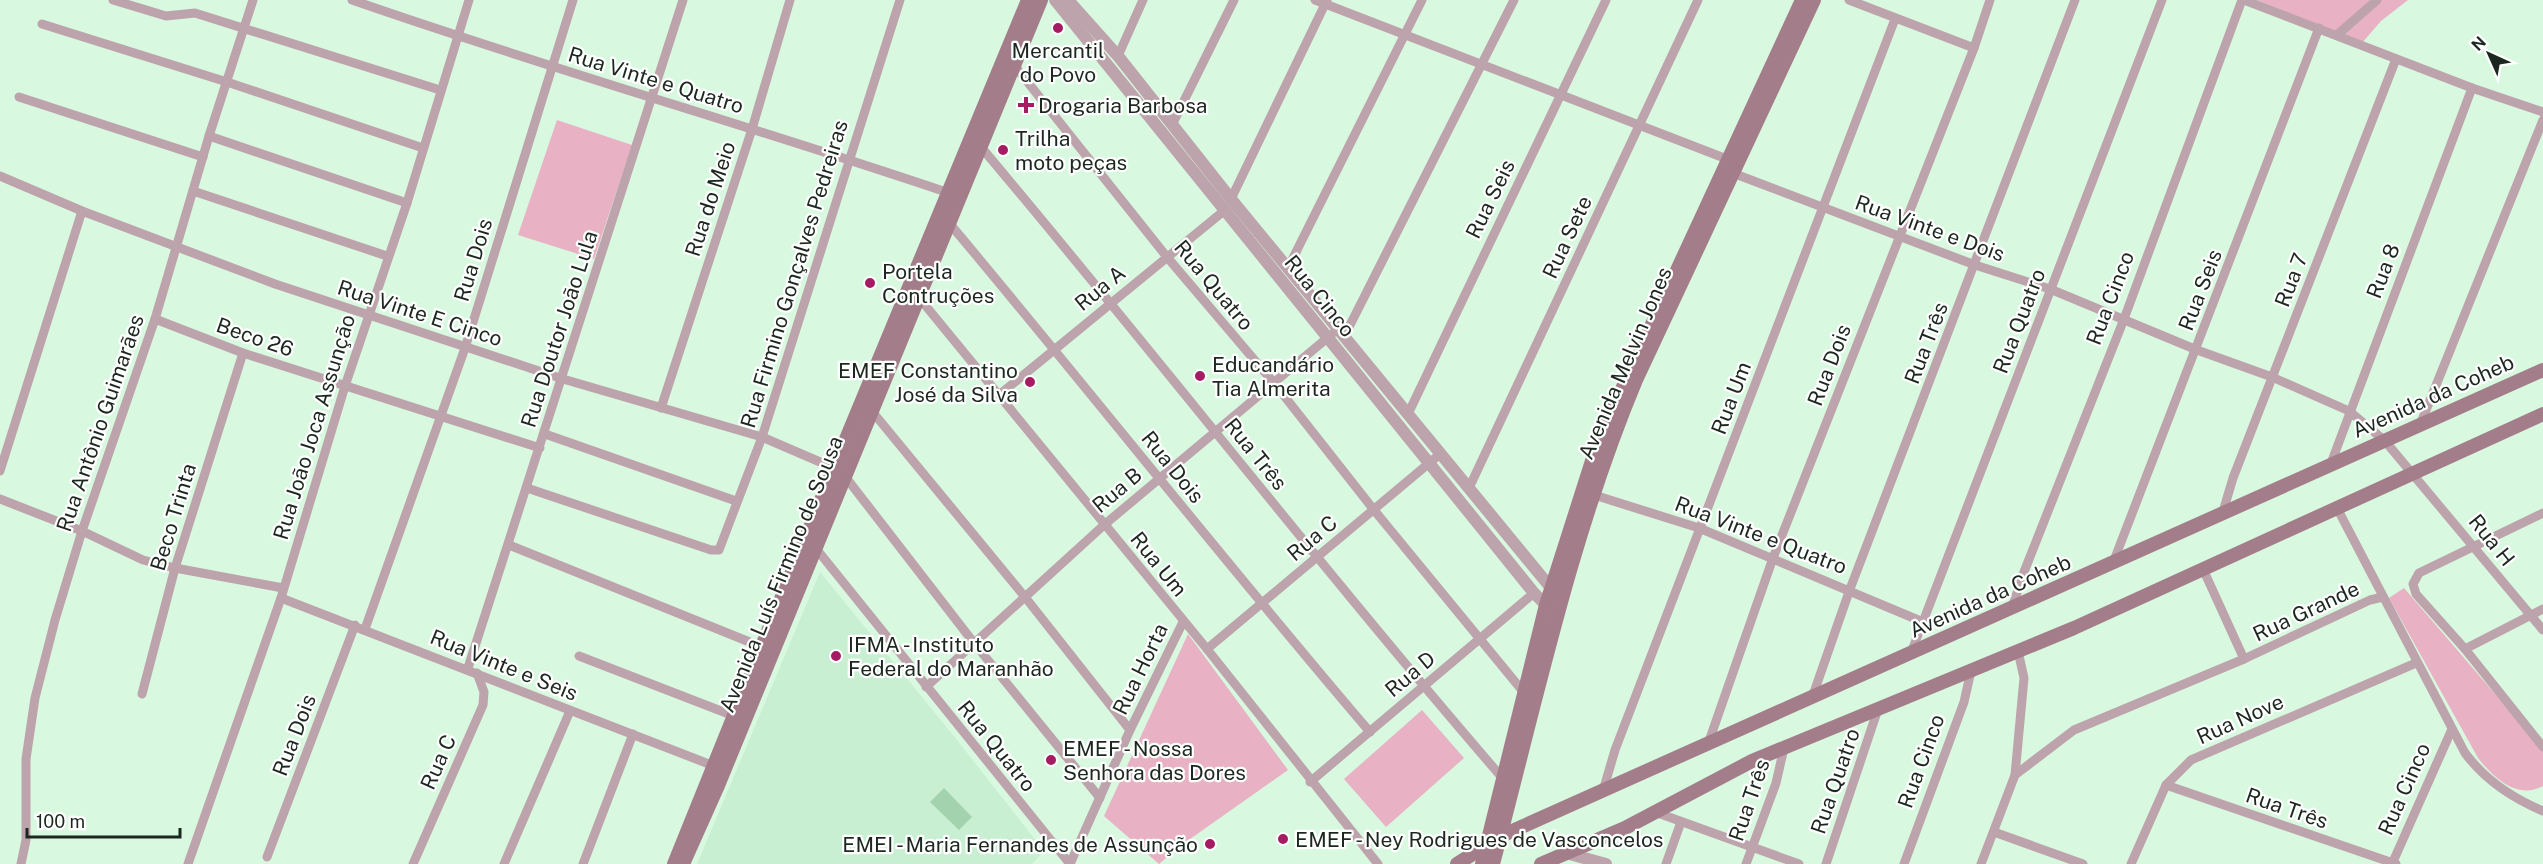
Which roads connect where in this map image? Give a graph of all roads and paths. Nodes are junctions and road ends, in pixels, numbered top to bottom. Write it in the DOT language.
graph roads {
  1 [pos="113,0"];
  2 [pos="253,0"];
  3 [pos="352,0"];
  4 [pos="469,0"];
  5 [pos="573,0"];
  6 [pos="683,0"];
  7 [pos="790,0"];
  8 [pos="900,0"];
  9 [pos="1028,0"];
  10 [pos="1041,0"];
  11 [pos="1055,0"];
  12 [pos="1068,0"];
  13 [pos="1143,0"];
  14 [pos="1234,0"];
  15 [pos="1315,0"];
  16 [pos="1422,0"];
  17 [pos="1514,0"];
  18 [pos="1606,0"];
  19 [pos="1698,0"];
  20 [pos="1802,0"];
  21 [pos="1814,0"];
  22 [pos="1849,0"];
  23 [pos="1990,0"];
  24 [pos="2075,0"];
  25 [pos="2162,0"];
  26 [pos="2243,0"];
  27 [pos="2377,0"];
  28 [pos="1326,2"];
  29 [pos="1895,19"];
  30 [pos="42,24"];
  31 [pos="246,28"];
  32 [pos="2319,28"];
  33 [pos="1405,35"];
  34 [pos="2337,35"];
  35 [pos="457,37"];
  36 [pos="1974,48"];
  37 [pos="1118,56"];
  38 [pos="2396,58"];
  39 [pos="1014,65"];
  40 [pos="1482,65"];
  41 [pos="552,67"];
  42 [pos="1002,79"];
  43 [pos="227,82"];
  44 [pos="2472,88"];
  45 [pos="441,90"];
  46 [pos="1561,93"];
  47 [pos="19,97"];
  48 [pos="652,98"];
  49 [pos="2543,112"];
  50 [pos="2543,120"];
  51 [pos="1640,123"];
  52 [pos="1172,125"];
  53 [pos="752,129"];
  54 [pos="209,136"];
  55 [pos="981,147"];
  56 [pos="423,148"];
  57 [pos="203,157"];
  58 [pos="848,159"];
  59 [pos="1730,166"];
  60 [pos="0,176"];
  61 [pos="193,191"];
  62 [pos="949,193"];
  63 [pos="406,202"];
  64 [pos="1228,205"];
  65 [pos="1824,208"];
  66 [pos="82,211"];
  67 [pos="950,224"];
  68 [pos="1899,235"];
  69 [pos="176,246"];
  70 [pos="387,256"];
  71 [pos="1167,257"];
  72 [pos="1975,265"];
  73 [pos="1288,268"];
  74 [pos="2050,289"];
  75 [pos="915,293"];
  76 [pos="1112,303"];
  77 [pos="368,315"];
  78 [pos="155,319"];
  79 [pos="2124,320"];
  80 [pos="1337,335"];
  81 [pos="465,348"];
  82 [pos="1055,349"];
  83 [pos="2197,350"];
  84 [pos="243,353"];
  85 [pos="2543,370"];
  86 [pos="2272,377"];
  87 [pos="563,379"];
  88 [pos="1274,383"];
  89 [pos="345,386"];
  90 [pos="999,395"];
  91 [pos="661,408"];
  92 [pos="871,410"];
  93 [pos="2349,411"];
  94 [pos="1407,414"];
  95 [pos="2543,414"];
  96 [pos="442,415"];
  97 [pos="2420,425"];
  98 [pos="1215,432"];
  99 [pos="545,434"];
  100 [pos="762,437"];
  101 [pos="2385,441"];
  102 [pos="540,448"];
  103 [pos="1440,454"];
  104 [pos="1430,462"];
  105 [pos="2330,466"];
  106 [pos="0,471"];
  107 [pos="839,472"];
  108 [pos="2414,473"];
  109 [pos="1159,479"];
  110 [pos="527,488"];
  111 [pos="1469,488"];
  112 [pos="1588,493"];
  113 [pos="0,499"];
  114 [pos="736,501"];
  115 [pos="2337,508"];
  116 [pos="1374,510"];
  117 [pos="2543,513"];
  118 [pos="2222,515"];
  119 [pos="1104,525"];
  120 [pos="1700,528"];
  121 [pos="82,531"];
  122 [pos="811,543"];
  123 [pos="509,545"];
  124 [pos="2473,545"];
  125 [pos="1317,557"];
  126 [pos="1773,558"];
  127 [pos="2113,564"];
  128 [pos="175,568"];
  129 [pos="2203,569"];
  130 [pos="283,588"];
  131 [pos="1850,589"];
  132 [pos="1557,591"];
  133 [pos="1534,593"];
  134 [pos="1025,597"];
  135 [pos="2382,597"];
  136 [pos="281,598"];
  137 [pos="1261,604"];
  138 [pos="1546,605"];
  139 [pos="2014,608"];
  140 [pos="2543,609"];
  141 [pos="1560,610"];
  142 [pos="2530,615"];
  143 [pos="1183,622"];
  144 [pos="1923,622"];
  145 [pos="355,625"];
  146 [pos="365,629"];
  147 [pos="2543,630"];
  148 [pos="1481,638"];
  149 [pos="974,643"];
  150 [pos="762,646"];
  151 [pos="1207,649"];
  152 [pos="2465,650"];
  153 [pos="2018,651"];
  154 [pos="1910,655"];
  155 [pos="579,656"];
  156 [pos="2244,659"];
  157 [pos="2416,663"];
  158 [pos="761,664"];
  159 [pos="468,668"];
  160 [pos="1971,671"];
  161 [pos="477,673"];
  162 [pos="926,687"];
  163 [pos="1423,687"];
  164 [pos="142,694"];
  165 [pos="1525,694"];
  166 [pos="1812,698"];
  167 [pos="1878,709"];
  168 [pos="570,711"];
  169 [pos="734,716"];
  170 [pos="2452,729"];
  171 [pos="1130,730"];
  172 [pos="1370,732"];
  173 [pos="633,734"];
  174 [pos="1708,744"];
  175 [pos="2543,747"];
  176 [pos="1784,748"];
  177 [pos="714,766"];
  178 [pos="2014,775"];
  179 [pos="1310,782"];
  180 [pos="1504,782"];
  181 [pos="2166,785"];
  182 [pos="1603,791"];
  183 [pos="1100,798"];
  184 [pos="2543,811"];
  185 [pos="1655,812"];
  186 [pos="1681,822"];
  187 [pos="1994,832"];
  188 [pos="1501,836"];
  189 [pos="1488,845"];
  190 [pos="1752,849"];
  191 [pos="1566,854"];
  192 [pos="267,857"];
  193 [pos="21,864"];
  194 [pos="188,864"];
  195 [pos="413,864"];
  196 [pos="504,864"];
  197 [pos="583,864"];
  198 [pos="674,864"];
  199 [pos="683,864"];
  200 [pos="1070,864"];
  201 [pos="1378,864"];
  202 [pos="1457,864"];
  203 [pos="1482,864"];
  204 [pos="1493,864"];
  205 [pos="1541,864"];
  206 [pos="1606,864"];
  207 [pos="1666,864"];
  208 [pos="1746,864"];
  209 [pos="1799,864"];
  210 [pos="1826,864"];
  211 [pos="1904,864"];
  212 [pos="1981,864"];
  213 [pos="2083,864"];
  214 [pos="2131,864"];
  215 [pos="2393,864"];
  1 -- 31 [label="street"];
  2 -- 31 [label="street, Rua Antônio Guimarães"];
  3 -- 35 [label="street, Rua Vinte e Quatro"];
  4 -- 35 [label="street, Rua João Joca Assunção"];
  5 -- 41 [label="street, Rua Dois"];
  6 -- 48 [label="street, Rua Doutor João Lula"];
  7 -- 53 [label="street, Rua do Meio"];
  8 -- 58 [label="street, Rua Firmino Gonçalves Pedreiras"];
  9 -- 42 [label="main road, Avenida Luís Firmino de Sousa"];
  10 -- 39 [label="main road, Avenida Luís Firmino de Sousa"];
  11 -- 64 [label="street, Rua Cinco"];
  12 -- 37 [label="street, Rua Cinco"];
  13 -- 37 [label="street"];
  14 -- 52 [label="street"];
  15 -- 28 [label="street, Rua Vinte e Dois"];
  16 -- 33 [label="street"];
  17 -- 40 [label="street, Rua Cinco"];
  18 -- 46 [label="street, Rua Seis"];
  19 -- 51 [label="street, Rua Sete"];
  20 -- 59 [label="main road, Avenida Melvin Jones"];
  21 -- 59 [label="main road, Avenida Melvin Jones"];
  22 -- 29 [label="street"];
  23 -- 36 [label="street, Rua Dois"];
  24 -- 72 [label="street, Rua Três"];
  25 -- 74 [label="street, Rua Quatro"];
  26 -- 32 [label="street"];
  26 -- 79 [label="street, Rua Cinco"];
  27 -- 34 [label="street"];
  28 -- 33 [label="street, Rua Vinte e Dois"];
  28 -- 64 [label="street"];
  29 -- 36 [label="street"];
  29 -- 65 [label="street, Rua Um"];
  30 -- 43 [label="street"];
  31 -- 43 [label="street, Rua Antônio Guimarães"];
  31 -- 45 [label="street"];
  32 -- 34 [label="street"];
  32 -- 83 [label="street, Rua Seis"];
  33 -- 40 [label="street, Rua Vinte e Dois"];
  33 -- 73 [label="street"];
  34 -- 38 [label="street"];
  35 -- 41 [label="street, Rua Vinte e Quatro"];
  35 -- 45 [label="street, Rua João Joca Assunção"];
  36 -- 68 [label="street, Rua Dois"];
  37 -- 52 [label="street, Rua Cinco"];
  38 -- 44 [label="street"];
  38 -- 86 [label="street, Rua 7"];
  39 -- 42 [label="main road, Avenida Luís Firmino de Sousa"];
  39 -- 71 [label="street, Rua Quatro"];
  40 -- 46 [label="street, Rua Vinte e Dois"];
  40 -- 80 [label="street, Rua Cinco"];
  41 -- 48 [label="street, Rua Vinte e Quatro"];
  41 -- 81 [label="street, Rua Dois"];
  42 -- 55 [label="main road, Avenida Luís Firmino de Sousa"];
  42 -- 62 [label="main road, Avenida Luís Firmino de Sousa"];
  43 -- 54 [label="street, Rua Antônio Guimarães"];
  43 -- 56 [label="street"];
  44 -- 49 [label="street"];
  44 -- 93 [label="street, Rua 8"];
  45 -- 56 [label="street, Rua João Joca Assunção"];
  46 -- 51 [label="street, Rua Vinte e Dois"];
  46 -- 94 [label="street, Rua Seis"];
  47 -- 57 [label="street"];
  48 -- 53 [label="street, Rua Vinte e Quatro"];
  48 -- 87 [label="street, Rua Doutor João Lula"];
  50 -- 97 [label="street"];
  51 -- 59 [label="street, Rua Vinte e Dois"];
  51 -- 111 [label="street, Rua Sete"];
  52 -- 64 [label="street, Rua Cinco"];
  53 -- 58 [label="street, Rua Vinte e Quatro"];
  53 -- 91 [label="street, Rua do Meio"];
  54 -- 57 [label="street, Rua Antônio Guimarães"];
  54 -- 63 [label="street"];
  55 -- 67 [label="main road, Avenida Luís Firmino de Sousa"];
  55 -- 76 [label="street, Rua Três"];
  56 -- 63 [label="street, Rua João Joca Assunção"];
  57 -- 61 [label="street, Rua Antônio Guimarães"];
  58 -- 62 [label="street, Rua Vinte e Quatro"];
  58 -- 100 [label="street, Rua Firmino Gonçalves Pedreiras"];
  59 -- 65 [label="street, Rua Vinte e Dois"];
  59 -- 112 [label="main road, Avenida Melvin Jones"];
  60 -- 66 [label="street, Rua Vinte E Cinco"];
  61 -- 69 [label="street, Rua Antônio Guimarães"];
  61 -- 70 [label="street"];
  62 -- 75 [label="main road, Avenida Luís Firmino de Sousa"];
  63 -- 70 [label="street, Rua João Joca Assunção"];
  64 -- 71 [label="street, Rua A"];
  64 -- 73 [label="street, Rua Cinco"];
  64 -- 80 [label="street, Rua Cinco"];
  65 -- 68 [label="street, Rua Vinte e Dois"];
  65 -- 120 [label="street, Rua Um"];
  66 -- 69 [label="street, Rua Vinte E Cinco"];
  66 -- 106 [label="street"];
  67 -- 75 [label="main road, Avenida Luís Firmino de Sousa"];
  67 -- 82 [label="street, Rua Dois"];
  68 -- 72 [label="street, Rua Vinte e Dois"];
  68 -- 126 [label="street, Rua Dois"];
  69 -- 77 [label="street, Rua Vinte E Cinco"];
  69 -- 78 [label="street, Rua Antônio Guimarães"];
  70 -- 77 [label="street, Rua João Joca Assunção"];
  71 -- 76 [label="street, Rua A"];
  71 -- 88 [label="street, Rua Quatro"];
  72 -- 74 [label="street, Rua Vinte e Dois"];
  72 -- 131 [label="street, Rua Três"];
  73 -- 80 [label="street, Rua Cinco"];
  74 -- 79 [label="street, Rua Vinte e Dois"];
  74 -- 144 [label="street, Rua Quatro"];
  75 -- 90 [label="street, Rua Um"];
  75 -- 92 [label="main road, Avenida Luís Firmino de Sousa"];
  75 -- 107 [label="main road, Avenida Luís Firmino de Sousa"];
  76 -- 82 [label="street, Rua A"];
  76 -- 98 [label="street, Rua Três"];
  77 -- 81 [label="street, Rua Vinte E Cinco"];
  77 -- 89 [label="street, Rua João Joca Assunção"];
  78 -- 84 [label="street, Beco 26"];
  78 -- 121 [label="street, Rua Antônio Guimarães"];
  79 -- 83 [label="street, Rua Vinte e Dois"];
  79 -- 139 [label="street, Rua Cinco"];
  80 -- 88 [label="street, Rua B"];
  80 -- 94 [label="street, Rua Cinco"];
  80 -- 104 [label="street, Rua Cinco"];
  81 -- 87 [label="street, Rua Vinte E Cinco"];
  81 -- 96 [label="street, Rua Dois"];
  82 -- 90 [label="street, Rua A"];
  82 -- 109 [label="street, Rua Dois"];
  83 -- 86 [label="street, Rua Vinte e Dois"];
  83 -- 127 [label="street, Rua Seis"];
  84 -- 89 [label="street, Beco 26"];
  84 -- 128 [label="street, Beco Trinta"];
  85 -- 97 [label="main road, Avenida da Coheb"];
  86 -- 93 [label="street, Rua Vinte e Dois"];
  86 -- 118 [label="street, Rua 7"];
  87 -- 91 [label="street, Rua Vinte E Cinco"];
  87 -- 99 [label="street, Rua Doutor João Lula"];
  88 -- 98 [label="street, Rua B"];
  88 -- 116 [label="street, Rua Quatro"];
  89 -- 96 [label="street, Beco 26"];
  89 -- 130 [label="street, Rua João Joca Assunção"];
  90 -- 119 [label="street, Rua Um"];
  91 -- 100 [label="street, Rua Vinte E Cinco"];
  92 -- 107 [label="main road, Avenida Luís Firmino de Sousa"];
  92 -- 134 [label="street"];
  93 -- 101 [label="street, Rua Vinte e Dois"];
  93 -- 105 [label="street, Rua 8"];
  94 -- 103 [label="street, Rua Cinco"];
  95 -- 108 [label="main road"];
  96 -- 102 [label="street, Beco 26"];
  96 -- 146 [label="street, Rua Dois"];
  97 -- 101 [label="main road, Avenida da Coheb"];
  98 -- 109 [label="street, Rua B"];
  98 -- 125 [label="street, Rua Três"];
  99 -- 102 [label="street, Rua Doutor João Lula"];
  99 -- 114 [label="street"];
  100 -- 107 [label="street, Rua Vinte E Cinco"];
  100 -- 114 [label="street, Rua Firmino Gonçalves Pedreiras"];
  101 -- 105 [label="main road, Avenida da Coheb"];
  101 -- 108 [label="street, Rua H"];
  102 -- 110 [label="street, Rua Doutor João Lula"];
  103 -- 104 [label="street, Rua C"];
  103 -- 111 [label="street, Rua Cinco"];
  104 -- 116 [label="street, Rua C"];
  104 -- 133 [label="street, Rua Cinco"];
  105 -- 118 [label="main road, Avenida da Coheb"];
  107 -- 122 [label="main road, Avenida Luís Firmino de Sousa"];
  107 -- 149 [label="street"];
  108 -- 115 [label="main road"];
  108 -- 124 [label="street, Rua H"];
  109 -- 119 [label="street, Rua B"];
  109 -- 137 [label="street, Rua Dois"];
  110 -- 114 [label="street, Rua Firmino Gonçalves Pedreiras"];
  110 -- 123 [label="street, Rua Doutor João Lula"];
  111 -- 132 [label="street, Rua Cinco"];
  112 -- 120 [label="street, Rua Vinte e Quatro"];
  112 -- 132 [label="main road, Avenida Melvin Jones"];
  113 -- 121 [label="street"];
  115 -- 129 [label="main road"];
  115 -- 135 [label="street"];
  116 -- 125 [label="street, Rua C"];
  116 -- 148 [label="street, Rua Quatro"];
  117 -- 124 [label="street"];
  118 -- 127 [label="main road, Avenida da Coheb"];
  119 -- 134 [label="street, Rua B"];
  119 -- 143 [label="street, Rua Um"];
  120 -- 126 [label="street, Rua Vinte e Quatro"];
  120 -- 182 [label="street, Rua Um"];
  121 -- 128 [label="street"];
  121 -- 193 [label="street, Rua Antônio Guimarães"];
  122 -- 150 [label="main road, Avenida Luís Firmino de Sousa"];
  122 -- 158 [label="main road, Avenida Luís Firmino de Sousa"];
  122 -- 162 [label="street, Rua Quatro"];
  123 -- 150 [label="street"];
  123 -- 159 [label="street, Rua Doutor João Lula"];
  124 -- 142 [label="street, Rua H"];
  124 -- 152 [label="street"];
  125 -- 137 [label="street, Rua C"];
  125 -- 163 [label="street, Rua Três"];
  126 -- 131 [label="street, Rua Vinte e Quatro"];
  126 -- 174 [label="street, Rua Dois"];
  127 -- 139 [label="main road, Avenida da Coheb"];
  128 -- 130 [label="street"];
  128 -- 164 [label="street, Beco Trinta"];
  129 -- 153 [label="main road"];
  129 -- 156 [label="street"];
  130 -- 136 [label="street, Rua João Joca Assunção"];
  131 -- 144 [label="street, Rua Vinte e Quatro"];
  131 -- 166 [label="street, Rua Três"];
  132 -- 138 [label="main road, Avenida Melvin Jones"];
  132 -- 141 [label="main road, Avenida Melvin Jones"];
  133 -- 138 [label="street, Rua Cinco"];
  133 -- 148 [label="street, Rua D"];
  134 -- 149 [label="street, Rua B"];
  134 -- 171 [label="street"];
  135 -- 156 [label="street, Rua Grande"];
  135 -- 157 [label="street"];
  136 -- 145 [label="street, Rua Vinte e Seis"];
  136 -- 194 [label="street, Rua João Joca Assunção"];
  137 -- 151 [label="street, Rua C"];
  137 -- 172 [label="street, Rua Dois"];
  138 -- 141 [label="street, Rua Cinco"];
  138 -- 165 [label="main road, Avenida Melvin Jones"];
  139 -- 154 [label="main road, Avenida da Coheb"];
  140 -- 142 [label="street"];
  141 -- 188 [label="main road, Avenida Melvin Jones"];
  142 -- 147 [label="street, Rua H"];
  142 -- 152 [label="street"];
  143 -- 151 [label="street, Rua Um"];
  143 -- 171 [label="street, Rua Horta"];
  144 -- 154 [label="street, Rua Quatro"];
  145 -- 146 [label="street, Rua Vinte e Seis"];
  145 -- 192 [label="street, Rua Dois"];
  146 -- 159 [label="street, Rua Vinte e Seis"];
  148 -- 163 [label="street, Rua D"];
  148 -- 165 [label="street, Rua Quatro"];
  149 -- 162 [label="street, Rua B"];
  149 -- 183 [label="street"];
  150 -- 158 [label="main road, Avenida Luís Firmino de Sousa"];
  151 -- 179 [label="street, Rua Um"];
  152 -- 175 [label="street"];
  153 -- 160 [label="main road"];
  153 -- 178 [label="street"];
  154 -- 166 [label="main road, Avenida da Coheb"];
  155 -- 169 [label="street"];
  156 -- 178 [label="street"];
  157 -- 170 [label="street"];
  157 -- 181 [label="street, Rua Nove"];
  158 -- 169 [label="main road, Avenida Luís Firmino de Sousa"];
  158 -- 199 [label="main road, Avenida Luís Firmino de Sousa"];
  159 -- 161 [label="street, Rua Vinte e Seis"];
  160 -- 167 [label="main road"];
  160 -- 211 [label="street, Rua Cinco"];
  161 -- 168 [label="street, Rua Vinte e Seis"];
  161 -- 195 [label="street, Rua C"];
  162 -- 200 [label="street, Rua Quatro"];
  163 -- 172 [label="street, Rua D"];
  163 -- 180 [label="street, Rua Três"];
  165 -- 180 [label="main road, Avenida Melvin Jones"];
  166 -- 174 [label="main road, Avenida da Coheb"];
  167 -- 176 [label="main road"];
  167 -- 210 [label="street, Rua Quatro"];
  168 -- 173 [label="street, Rua Vinte e Seis"];
  168 -- 196 [label="street"];
  169 -- 177 [label="main road, Avenida Luís Firmino de Sousa"];
  170 -- 184 [label="street"];
  170 -- 215 [label="street, Rua Cinco"];
  171 -- 183 [label="street, Rua Horta"];
  172 -- 179 [label="street, Rua D"];
  173 -- 177 [label="street, Rua Vinte e Seis"];
  173 -- 197 [label="street"];
  174 -- 182 [label="main road, Avenida da Coheb"];
  176 -- 185 [label="main road"];
  176 -- 190 [label="street, Rua Três"];
  177 -- 198 [label="main road, Avenida Luís Firmino de Sousa"];
  178 -- 187 [label="street"];
  179 -- 201 [label="street, Rua Um"];
  180 -- 189 [label="main road, Avenida Melvin Jones"];
  181 -- 214 [label="street, Rua Nove"];
  181 -- 215 [label="street, Rua Três"];
  182 -- 188 [label="main road, Avenida da Coheb"];
  183 -- 200 [label="street, Rua Horta"];
  185 -- 186 [label="street"];
  185 -- 191 [label="main road"];
  186 -- 190 [label="street"];
  186 -- 207 [label="street"];
  187 -- 212 [label="street"];
  187 -- 213 [label="street"];
  188 -- 189 [label="main road, Avenida da Coheb"];
  188 -- 204 [label="main road, Avenida Melvin Jones"];
  189 -- 202 [label="main road, Avenida da Coheb"];
  189 -- 203 [label="main road, Avenida Melvin Jones"];
  190 -- 208 [label="street, Rua Três"];
  190 -- 209 [label="street"];
  191 -- 205 [label="main road"];
  191 -- 206 [label="street"];
}
